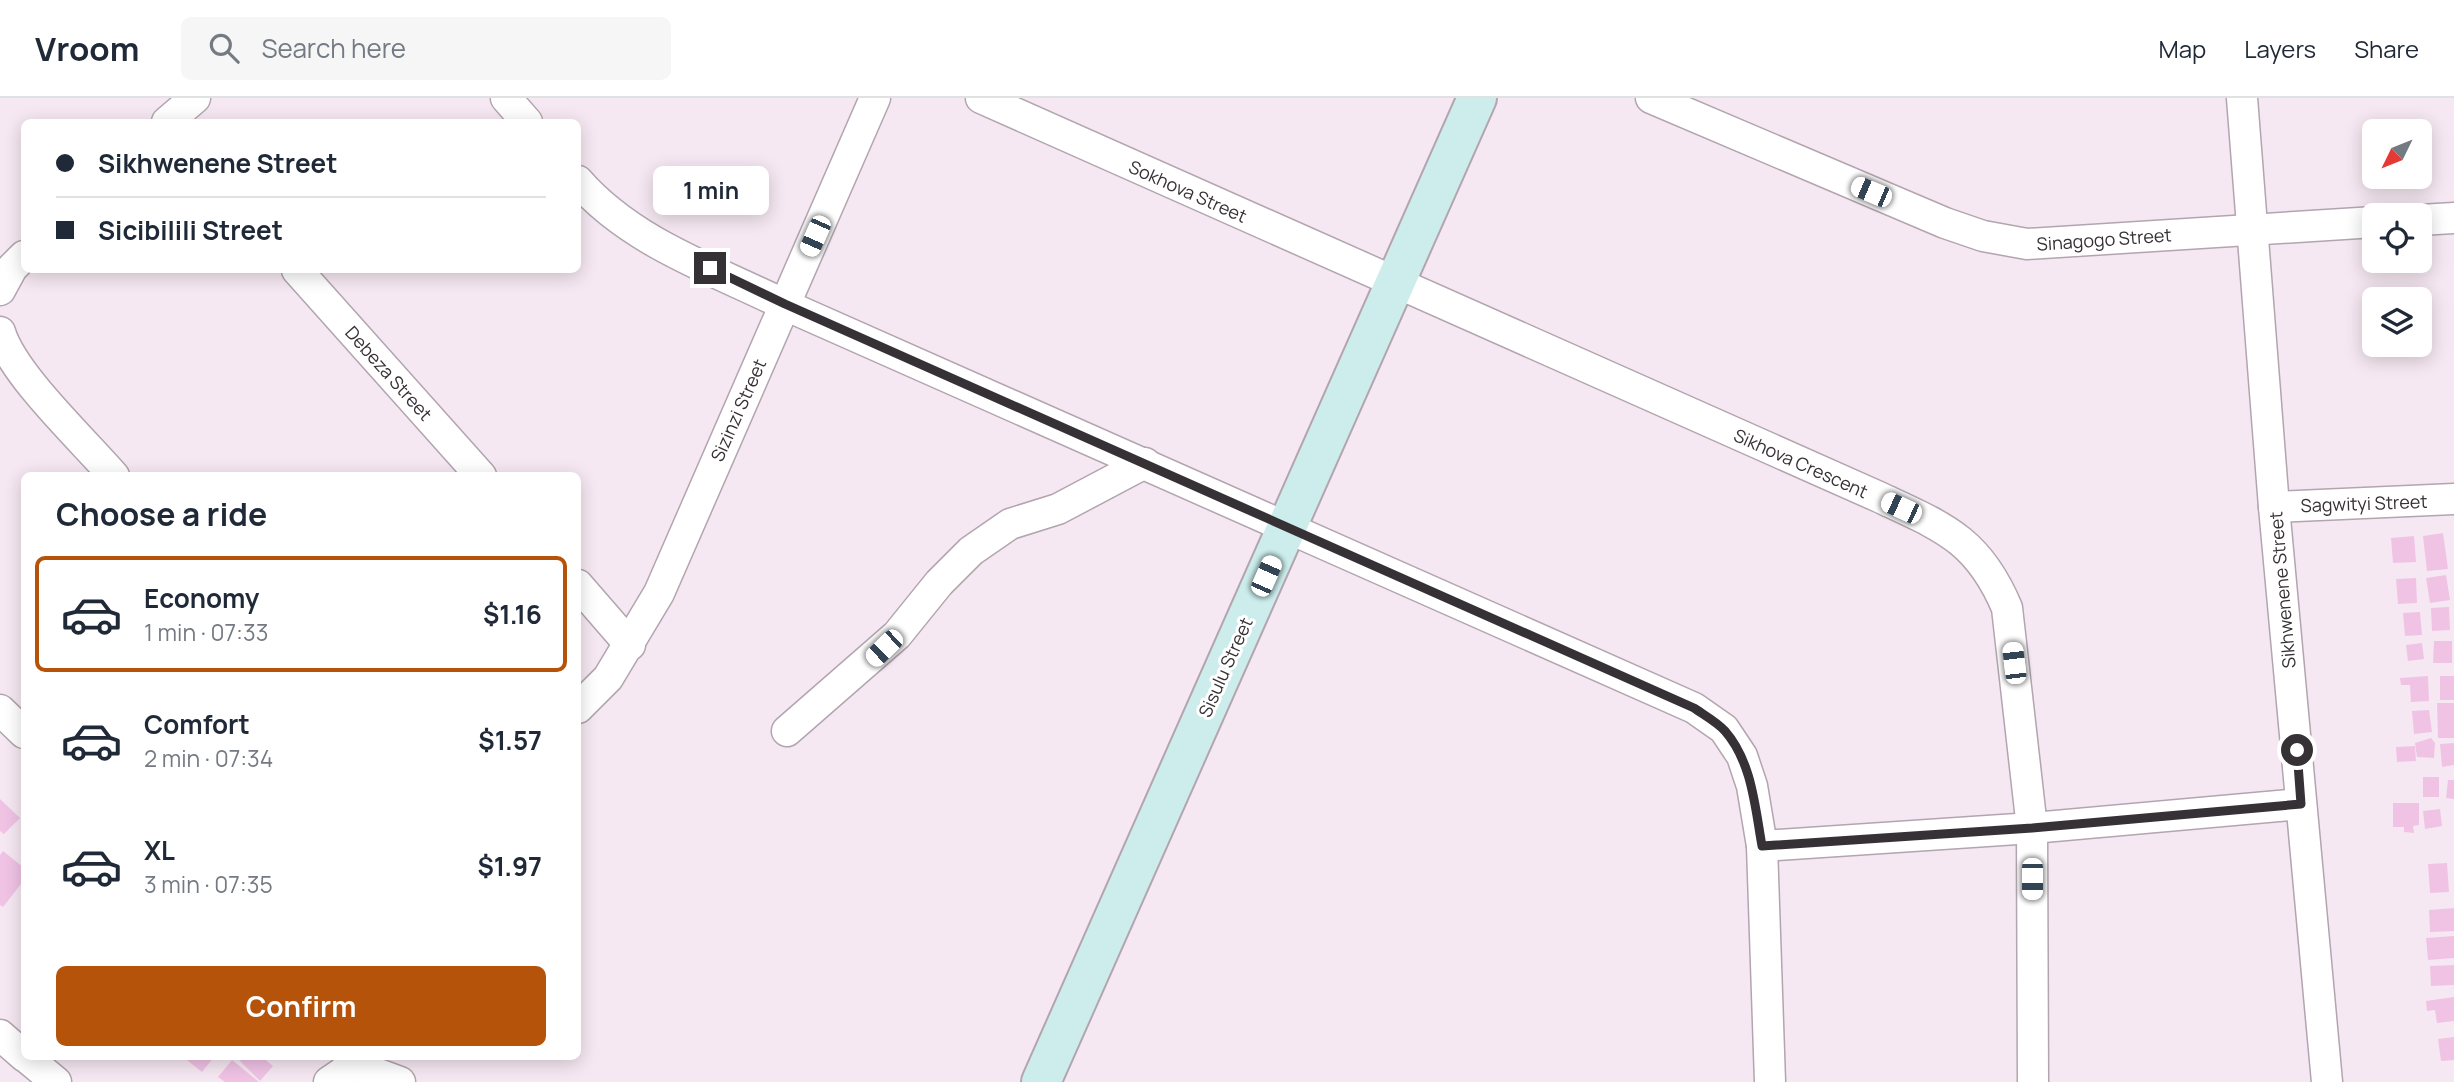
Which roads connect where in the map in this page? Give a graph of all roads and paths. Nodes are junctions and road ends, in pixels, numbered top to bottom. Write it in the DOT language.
graph roads {
  1 [pos="195,98"];
  2 [pos="506,98"];
  3 [pos="875,98"];
  4 [pos="981,98"];
  5 [pos="1477,98"];
  6 [pos="1651,98"];
  7 [pos="2242,98"];
  8 [pos="170,119"];
  9 [pos="524,119"];
  10 [pos="581,185"];
  11 [pos="2454,218"];
  12 [pos="2432,219"];
  13 [pos="2362,223"];
  14 [pos="2254,228"];
  15 [pos="21,259"];
  16 [pos="301,273"];
  17 [pos="1395,284"];
  18 [pos="0,290"];
  19 [pos="785,304"];
  20 [pos="0,332"];
  21 [pos="1145,463"];
  22 [pos="110,472"];
  23 [pos="477,472"];
  24 [pos="2454,499"];
  25 [pos="2274,507"];
  26 [pos="1287,527"];
  27 [pos="581,588"];
  28 [pos="631,645"];
  29 [pos="581,705"];
  30 [pos="0,710"];
  31 [pos="21,730"];
  32 [pos="787,731"];
  33 [pos="2301,804"];
  34 [pos="2032,828"];
  35 [pos="1762,846"];
  36 [pos="0,1035"];
  37 [pos="21,1053"];
  38 [pos="30,1060"];
  39 [pos="352,1071"];
  40 [pos="56,1082"];
  41 [pos="329,1082"];
  42 [pos="400,1082"];
  43 [pos="1041,1082"];
  44 [pos="1770,1082"];
  45 [pos="2033,1082"];
  46 [pos="2327,1082"];
  1 -- 8 [label="street"];
  2 -- 9 [label="street"];
  3 -- 19 [label="street, Sizinzi Street"];
  4 -- 17 [label="street, Sokhova Street"];
  5 -- 17 [label="street, Sisulu Street"];
  6 -- 14 [label="street, Sinagogo Street"];
  7 -- 14 [label="street, Sikhwenene Street"];
  10 -- 19 [label="street"];
  11 -- 12 [label="street"];
  13 -- 14 [label="street, Sinagogo Street"];
  14 -- 25 [label="street, Sikhwenene Street"];
  15 -- 18 [label="street"];
  16 -- 23 [label="street, Debeza Street"];
  17 -- 26 [label="street, Sisulu Street"];
  17 -- 34 [label="street, Sikhova Crescent"];
  19 -- 21 [label="street"];
  19 -- 28 [label="street, Sizinzi Street"];
  20 -- 22 [label="street"];
  21 -- 26 [label="street"];
  21 -- 32 [label="street"];
  24 -- 25 [label="street, Sagwityi Street"];
  25 -- 33 [label="street, Sikhwenene Street"];
  26 -- 35 [label="street"];
  26 -- 43 [label="street, Sisulu Street"];
  27 -- 28 [label="street"];
  28 -- 29 [label="street, Sizinzi Street"];
  30 -- 31 [label="street"];
  33 -- 34 [label="street"];
  33 -- 46 [label="street, Sikhwenene Street"];
  34 -- 35 [label="street"];
  34 -- 45 [label="street, Sikhova Crescent"];
  35 -- 44 [label="street"];
  36 -- 37 [label="street"];
  38 -- 40 [label="street"];
  39 -- 41 [label="street"];
  39 -- 42 [label="street"];
}
